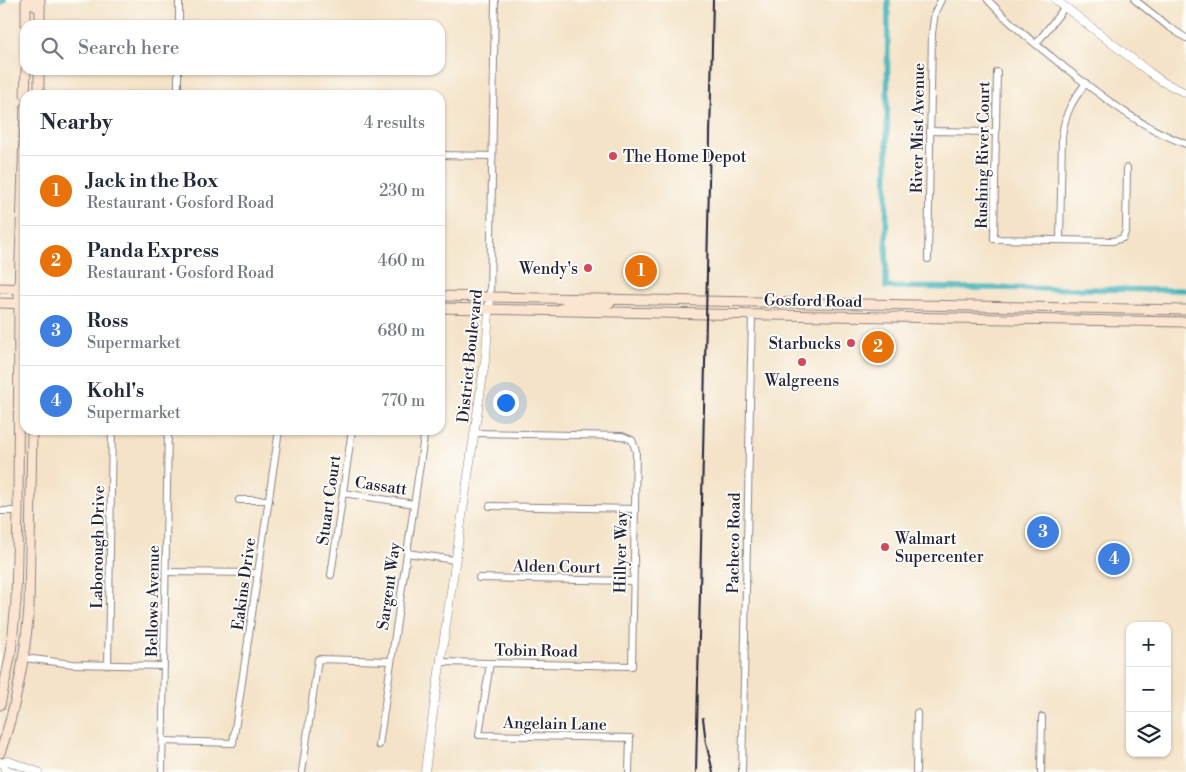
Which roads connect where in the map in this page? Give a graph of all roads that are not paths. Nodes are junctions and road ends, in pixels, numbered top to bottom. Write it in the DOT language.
graph roads {
  1 [pos="179,0"];
  2 [pos="495,0"];
  3 [pos="940,0"];
  4 [pos="988,0"];
  5 [pos="1056,0"];
  6 [pos="1135,0"];
  7 [pos="30,1"];
  8 [pos="40,4"];
  9 [pos="1065,7"];
  10 [pos="27,20"];
  11 [pos="40,20"];
  12 [pos="179,20"];
  13 [pos="1186,38"];
  14 [pos="1036,44"];
  15 [pos="997,72"];
  16 [pos="26,75"];
  17 [pos="39,75"];
  18 [pos="178,75"];
  19 [pos="1086,83"];
  20 [pos="26,90"];
  21 [pos="39,90"];
  22 [pos="178,90"];
  23 [pos="1186,93"];
  24 [pos="930,131"];
  25 [pos="996,132"];
  26 [pos="1186,144"];
  27 [pos="445,155"];
  28 [pos="492,156"];
  29 [pos="1127,168"];
  30 [pos="1060,240"];
  31 [pos="928,259"];
  32 [pos="0,288"];
  33 [pos="20,289"];
  34 [pos="445,296"];
  35 [pos="490,297"];
  36 [pos="613,298"];
  37 [pos="667,300"];
  38 [pos="755,302"];
  39 [pos="0,303"];
  40 [pos="804,303"];
  41 [pos="20,304"];
  42 [pos="445,308"];
  43 [pos="490,308"];
  44 [pos="1186,310"];
  45 [pos="555,311"];
  46 [pos="614,312"];
  47 [pos="711,313"];
  48 [pos="752,314"];
  49 [pos="1186,322"];
  50 [pos="20,408"];
  51 [pos="474,433"];
  52 [pos="32,435"];
  53 [pos="112,435"];
  54 [pos="168,435"];
  55 [pos="278,435"];
  56 [pos="351,435"];
  57 [pos="424,435"];
  58 [pos="343,493"];
  59 [pos="239,500"];
  60 [pos="269,500"];
  61 [pos="414,504"];
  62 [pos="490,506"];
  63 [pos="635,509"];
  64 [pos="0,511"];
  65 [pos="18,511"];
  66 [pos="407,553"];
  67 [pos="455,560"];
  68 [pos="166,572"];
  69 [pos="258,574"];
  70 [pos="331,575"];
  71 [pos="479,578"];
  72 [pos="633,581"];
  73 [pos="24,658"];
  74 [pos="391,661"];
  75 [pos="440,662"];
  76 [pos="490,663"];
  77 [pos="108,664"];
  78 [pos="164,666"];
  79 [pos="632,666"];
  80 [pos="0,705"];
  81 [pos="917,713"];
  82 [pos="1042,717"];
  83 [pos="163,741"];
  84 [pos="379,745"];
  85 [pos="0,752"];
  86 [pos="1,762"];
  87 [pos="12,772"];
  88 [pos="38,772"];
  89 [pos="162,772"];
  90 [pos="302,772"];
  91 [pos="425,772"];
  92 [pos="630,772"];
  93 [pos="742,772"];
  94 [pos="916,772"];
  95 [pos="1041,772"];
  1 -- 12 [label="street"];
  2 -- 28 [label="street, District Boulevard"];
  3 -- 24 [label="street, River Mist Avenue"];
  4 -- 14 [label="street"];
  5 -- 9 [label="street"];
  6 -- 13 [label="street"];
  7 -- 8 [label="main road"];
  7 -- 10 [label="main road"];
  8 -- 11 [label="main road"];
  9 -- 14 [label="street"];
  9 -- 23 [label="street"];
  14 -- 19 [label="street"];
  15 -- 25 [label="street, Rushing River Court"];
  16 -- 20 [label="main road"];
  17 -- 21 [label="main road"];
  18 -- 22 [label="street"];
  19 -- 26 [label="street"];
  19 -- 30 [label="street"];
  24 -- 25 [label="street"];
  24 -- 31 [label="street, River Mist Avenue"];
  25 -- 30 [label="street, Rushing River Court"];
  27 -- 28 [label="street"];
  28 -- 35 [label="street, District Boulevard"];
  29 -- 30 [label="street"];
  32 -- 33 [label="main road"];
  34 -- 35 [label="main road, Gosford Road"];
  35 -- 36 [label="main road, Gosford Road"];
  35 -- 43 [label="street, District Boulevard"];
  36 -- 37 [label="main road, Gosford Road"];
  36 -- 45 [label="main road"];
  37 -- 38 [label="main road, Gosford Road"];
  37 -- 46 [label="main road"];
  38 -- 40 [label="main road, Gosford Road"];
  38 -- 47 [label="main road"];
  39 -- 41 [label="main road"];
  40 -- 44 [label="main road, Gosford Road"];
  40 -- 48 [label="main road"];
  42 -- 43 [label="main road, Gosford Road"];
  43 -- 45 [label="main road, Gosford Road"];
  43 -- 51 [label="street, District Boulevard"];
  45 -- 46 [label="main road, Gosford Road"];
  46 -- 47 [label="main road, Gosford Road"];
  47 -- 48 [label="main road, Gosford Road"];
  48 -- 49 [label="main road, Gosford Road"];
  48 -- 93 [label="street, Pacheco Road"];
  50 -- 65 [label="main road"];
  51 -- 63 [label="street, Hillyer Way"];
  51 -- 67 [label="street, District Boulevard"];
  52 -- 73 [label="main road"];
  53 -- 77 [label="street, Laborough Drive"];
  54 -- 68 [label="street, Bellows Avenue"];
  55 -- 60 [label="street, Eakins Drive"];
  56 -- 58 [label="street, Stuart Court"];
  57 -- 61 [label="street, Sargent Way"];
  58 -- 61 [label="street, Cassatt"];
  58 -- 70 [label="street, Stuart Court"];
  59 -- 60 [label="street"];
  60 -- 69 [label="street, Eakins Drive"];
  61 -- 66 [label="street, Sargent Way"];
  62 -- 63 [label="street"];
  63 -- 72 [label="street, Hillyer Way"];
  64 -- 65 [label="street"];
  65 -- 80 [label="main road"];
  66 -- 67 [label="street"];
  66 -- 74 [label="street, Sargent Way"];
  67 -- 75 [label="street, District Boulevard"];
  68 -- 69 [label="street"];
  68 -- 78 [label="street, Bellows Avenue"];
  69 -- 83 [label="street, Eakins Drive"];
  71 -- 72 [label="street, Alden Court"];
  72 -- 79 [label="street, Hillyer Way"];
  73 -- 77 [label="street"];
  73 -- 85 [label="main road"];
  74 -- 84 [label="street, Sargent Way"];
  74 -- 90 [label="street"];
  75 -- 76 [label="street, Tobin Road"];
  75 -- 91 [label="street, District Boulevard"];
  76 -- 79 [label="street, Tobin Road"];
  76 -- 92 [label="street, Angelain Lane"];
  77 -- 78 [label="street"];
  78 -- 83 [label="street, Bellows Avenue"];
  81 -- 94 [label="street"];
  82 -- 95 [label="street"];
  83 -- 89 [label="street, Bellows Avenue"];
  86 -- 87 [label="street"];
  86 -- 88 [label="street"];
}
